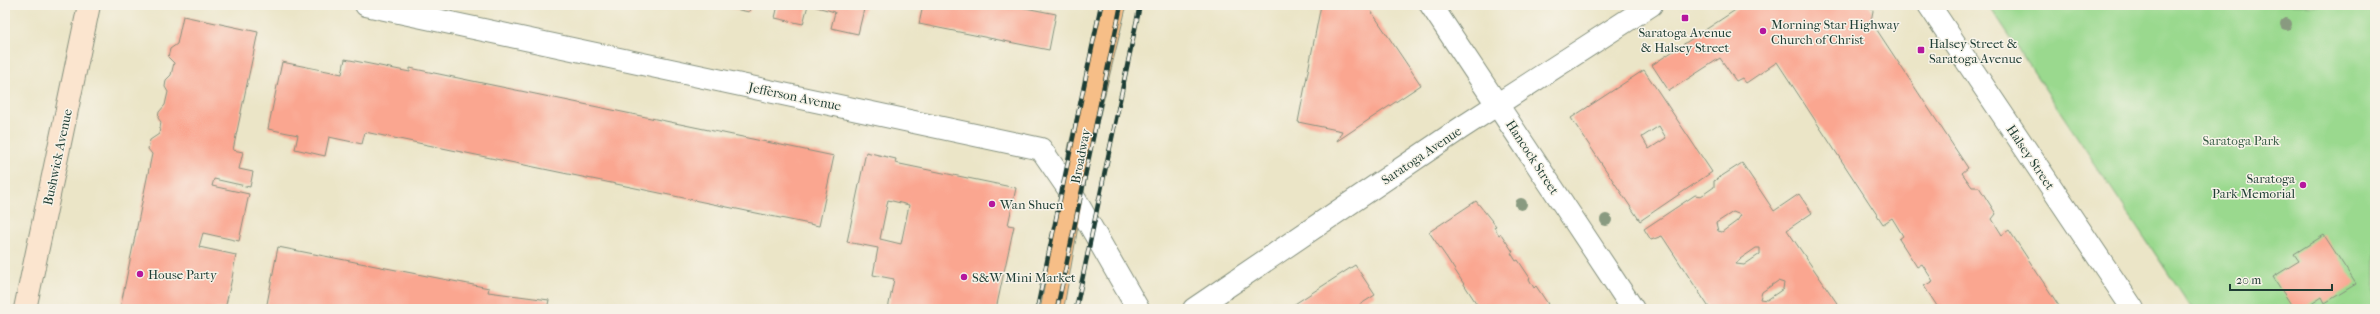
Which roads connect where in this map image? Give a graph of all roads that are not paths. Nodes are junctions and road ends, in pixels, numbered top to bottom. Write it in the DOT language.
graph roads {
  1 [pos="89,5"];
  2 [pos="366,5"];
  3 [pos="1115,5"];
  4 [pos="1431,5"];
  5 [pos="1651,5"];
  6 [pos="1929,5"];
  7 [pos="1498,104"];
  8 [pos="1072,194"];
  9 [pos="25,309"];
  10 [pos="1052,309"];
  11 [pos="1138,309"];
  12 [pos="1194,309"];
  13 [pos="1633,309"];
  14 [pos="2133,309"];
  1 -- 9 [label="main road, Bushwick Avenue"];
  2 -- 8 [label="street, Jefferson Avenue"];
  3 -- 8 [label="main road, Broadway"];
  4 -- 7 [label="street, Hancock Street"];
  5 -- 7 [label="street, Saratoga Avenue"];
  6 -- 14 [label="street, Halsey Street"];
  7 -- 12 [label="street, Saratoga Avenue"];
  7 -- 13 [label="street, Hancock Street"];
  8 -- 10 [label="main road, Broadway"];
  8 -- 11 [label="street, Jefferson Avenue"];
}
